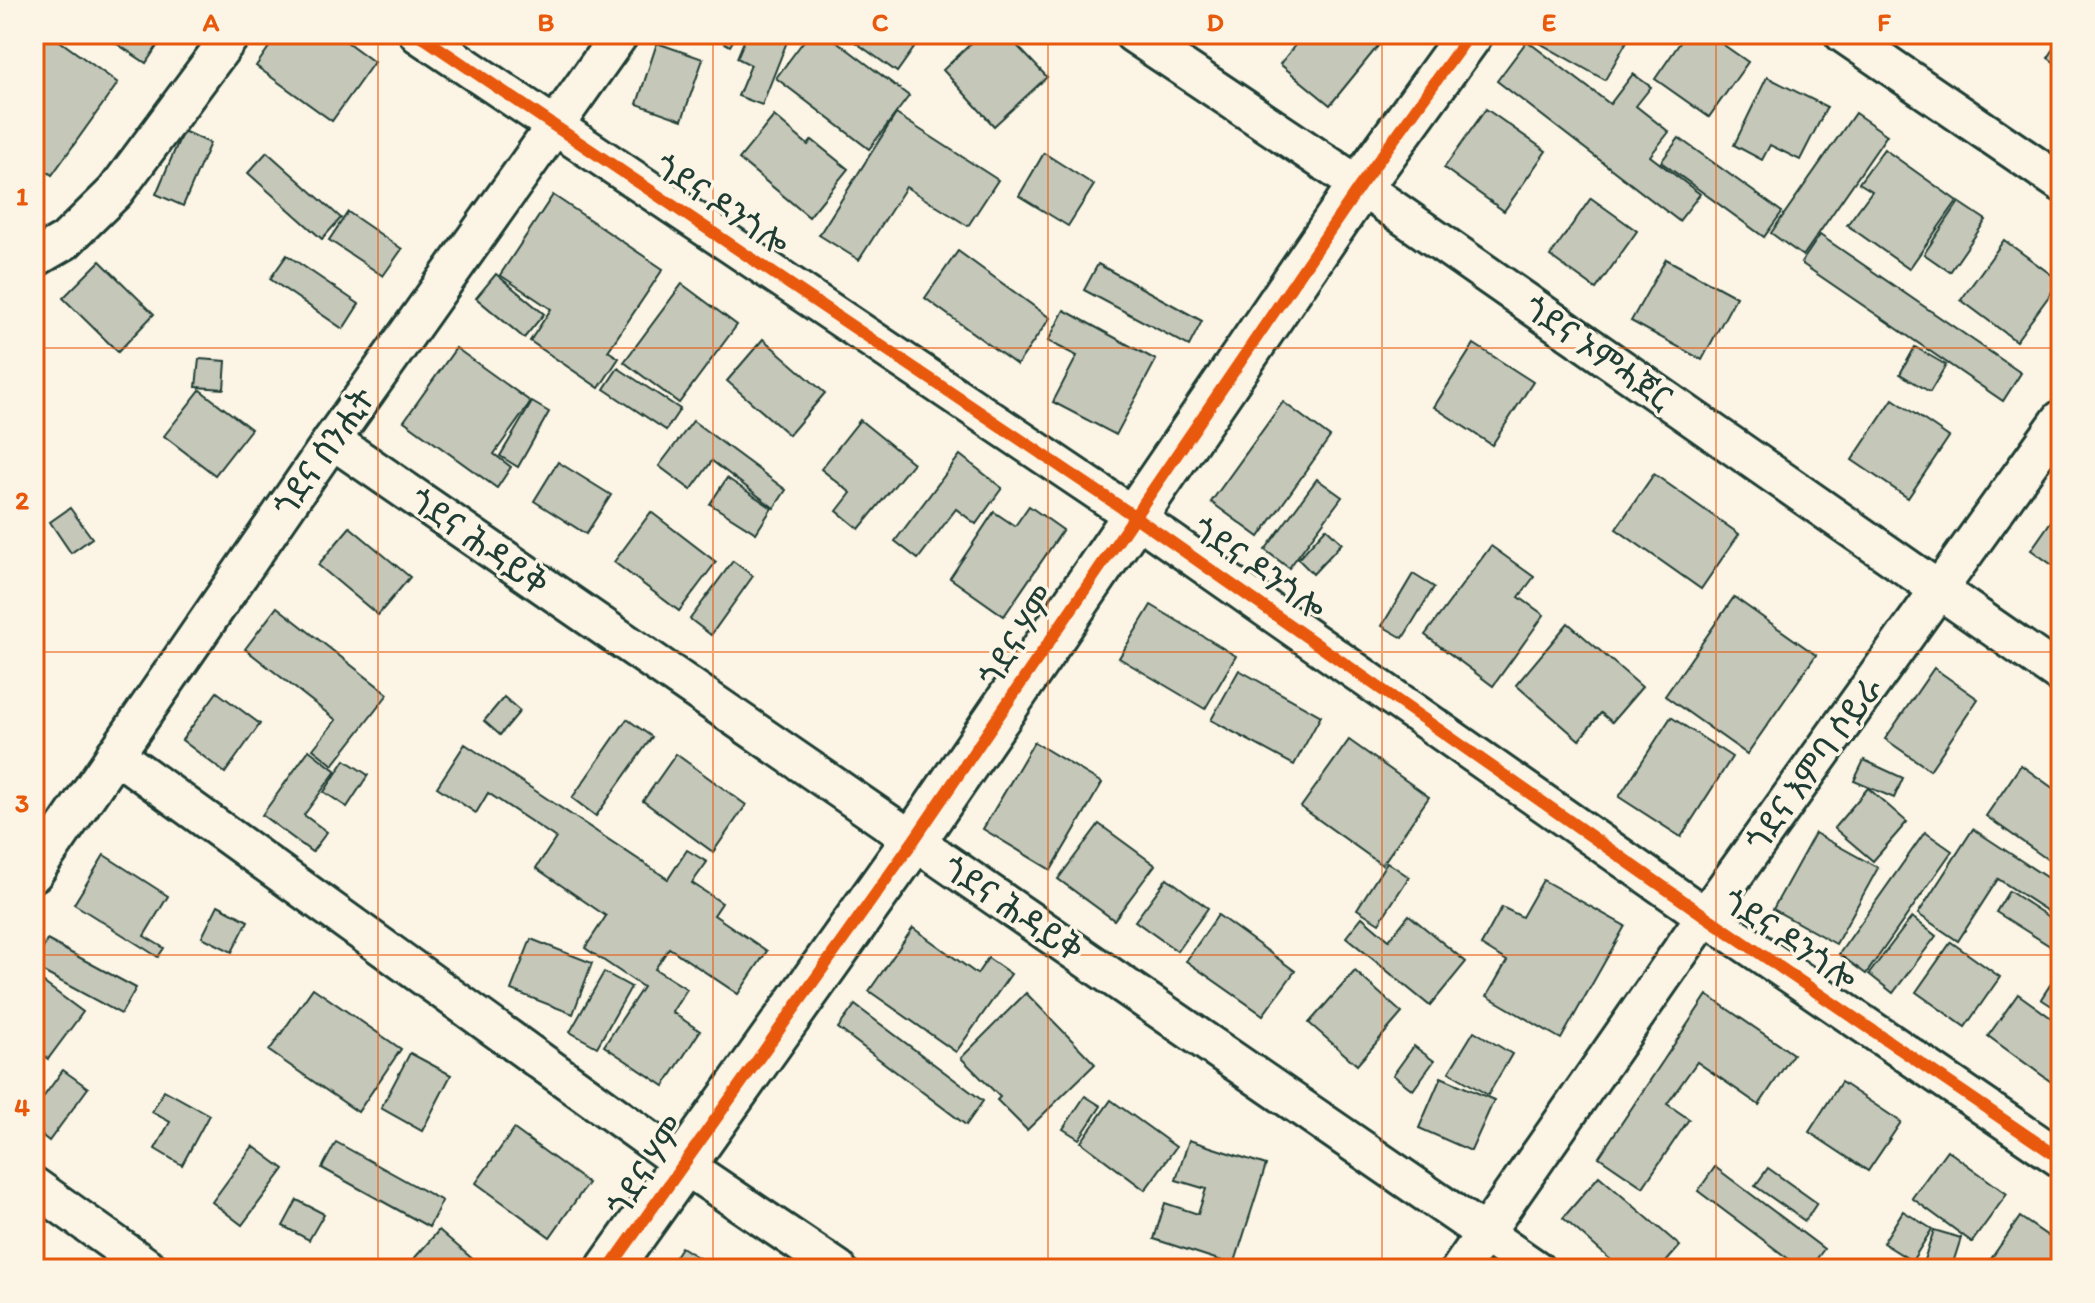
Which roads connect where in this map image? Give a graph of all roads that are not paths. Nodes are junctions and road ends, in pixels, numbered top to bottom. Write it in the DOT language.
graph roads {
  1 [pos="232,34"];
  2 [pos="418,34"];
  3 [pos="620,34"];
  4 [pos="1133,34"];
  5 [pos="1470,34"];
  6 [pos="1843,34"];
  7 [pos="554,126"];
  8 [pos="2061,183"];
  9 [pos="1360,186"];
  10 [pos="34,259"];
  11 [pos="2061,419"];
  12 [pos="332,440"];
  13 [pos="1134,516"];
  14 [pos="1939,591"];
  15 [pos="2061,675"];
  16 [pos="115,754"];
  17 [pos="914,840"];
  18 [pos="34,873"];
  19 [pos="1705,916"];
  20 [pos="2061,1159"];
  21 [pos="684,1165"];
  22 [pos="34,1186"];
  23 [pos="1486,1233"];
  24 [pos="150,1269"];
  25 [pos="609,1269"];
  26 [pos="838,1269"];
  27 [pos="1460,1269"];
  28 [pos="1536,1269"];
  1 -- 10 [label="street"];
  2 -- 7 [label="street, ጎደና ዶንጎሎ"];
  3 -- 7 [label="street, ጎደና ሰንሒት"];
  4 -- 9 [label="street, ጎደና ኦምሓጀር"];
  5 -- 9 [label="street, ጎደና ሃም"];
  6 -- 8 [label="street"];
  7 -- 12 [label="street, ጎደና ሰንሒት"];
  7 -- 13 [label="street, ጎደና ዶንጎሎ"];
  9 -- 13 [label="street, ጎደና ሃም"];
  9 -- 14 [label="street, ጎደና ኦምሓጀር"];
  11 -- 14 [label="street, ጎደና እምባ ሶይራ"];
  12 -- 16 [label="street, ጎደና ሰንሒት"];
  12 -- 17 [label="street, ጎደና ሕዳይቅ"];
  13 -- 17 [label="street, ጎደና ሃም"];
  13 -- 19 [label="street, ጎደና ዶንጎሎ"];
  14 -- 15 [label="street, ጎደና ኦምሓጀር"];
  14 -- 19 [label="street, ጎደና እምባ ሶይራ"];
  16 -- 18 [label="street, ጎደና ሰንሒት"];
  16 -- 21 [label="street"];
  17 -- 21 [label="street, ጎደና ሃም"];
  17 -- 23 [label="street, ጎደና ሕዳይቅ"];
  19 -- 20 [label="street, ጎደና ዶንጎሎ"];
  19 -- 23 [label="street, ጎደና እምባ ሶይራ"];
  21 -- 25 [label="street, ጎደና ሃም"];
  21 -- 26 [label="street"];
  22 -- 24 [label="street"];
  23 -- 27 [label="street, ጎደና እምባ ሶይራ"];
  23 -- 28 [label="street, ጎደና ሕዳይቅ"];
}
